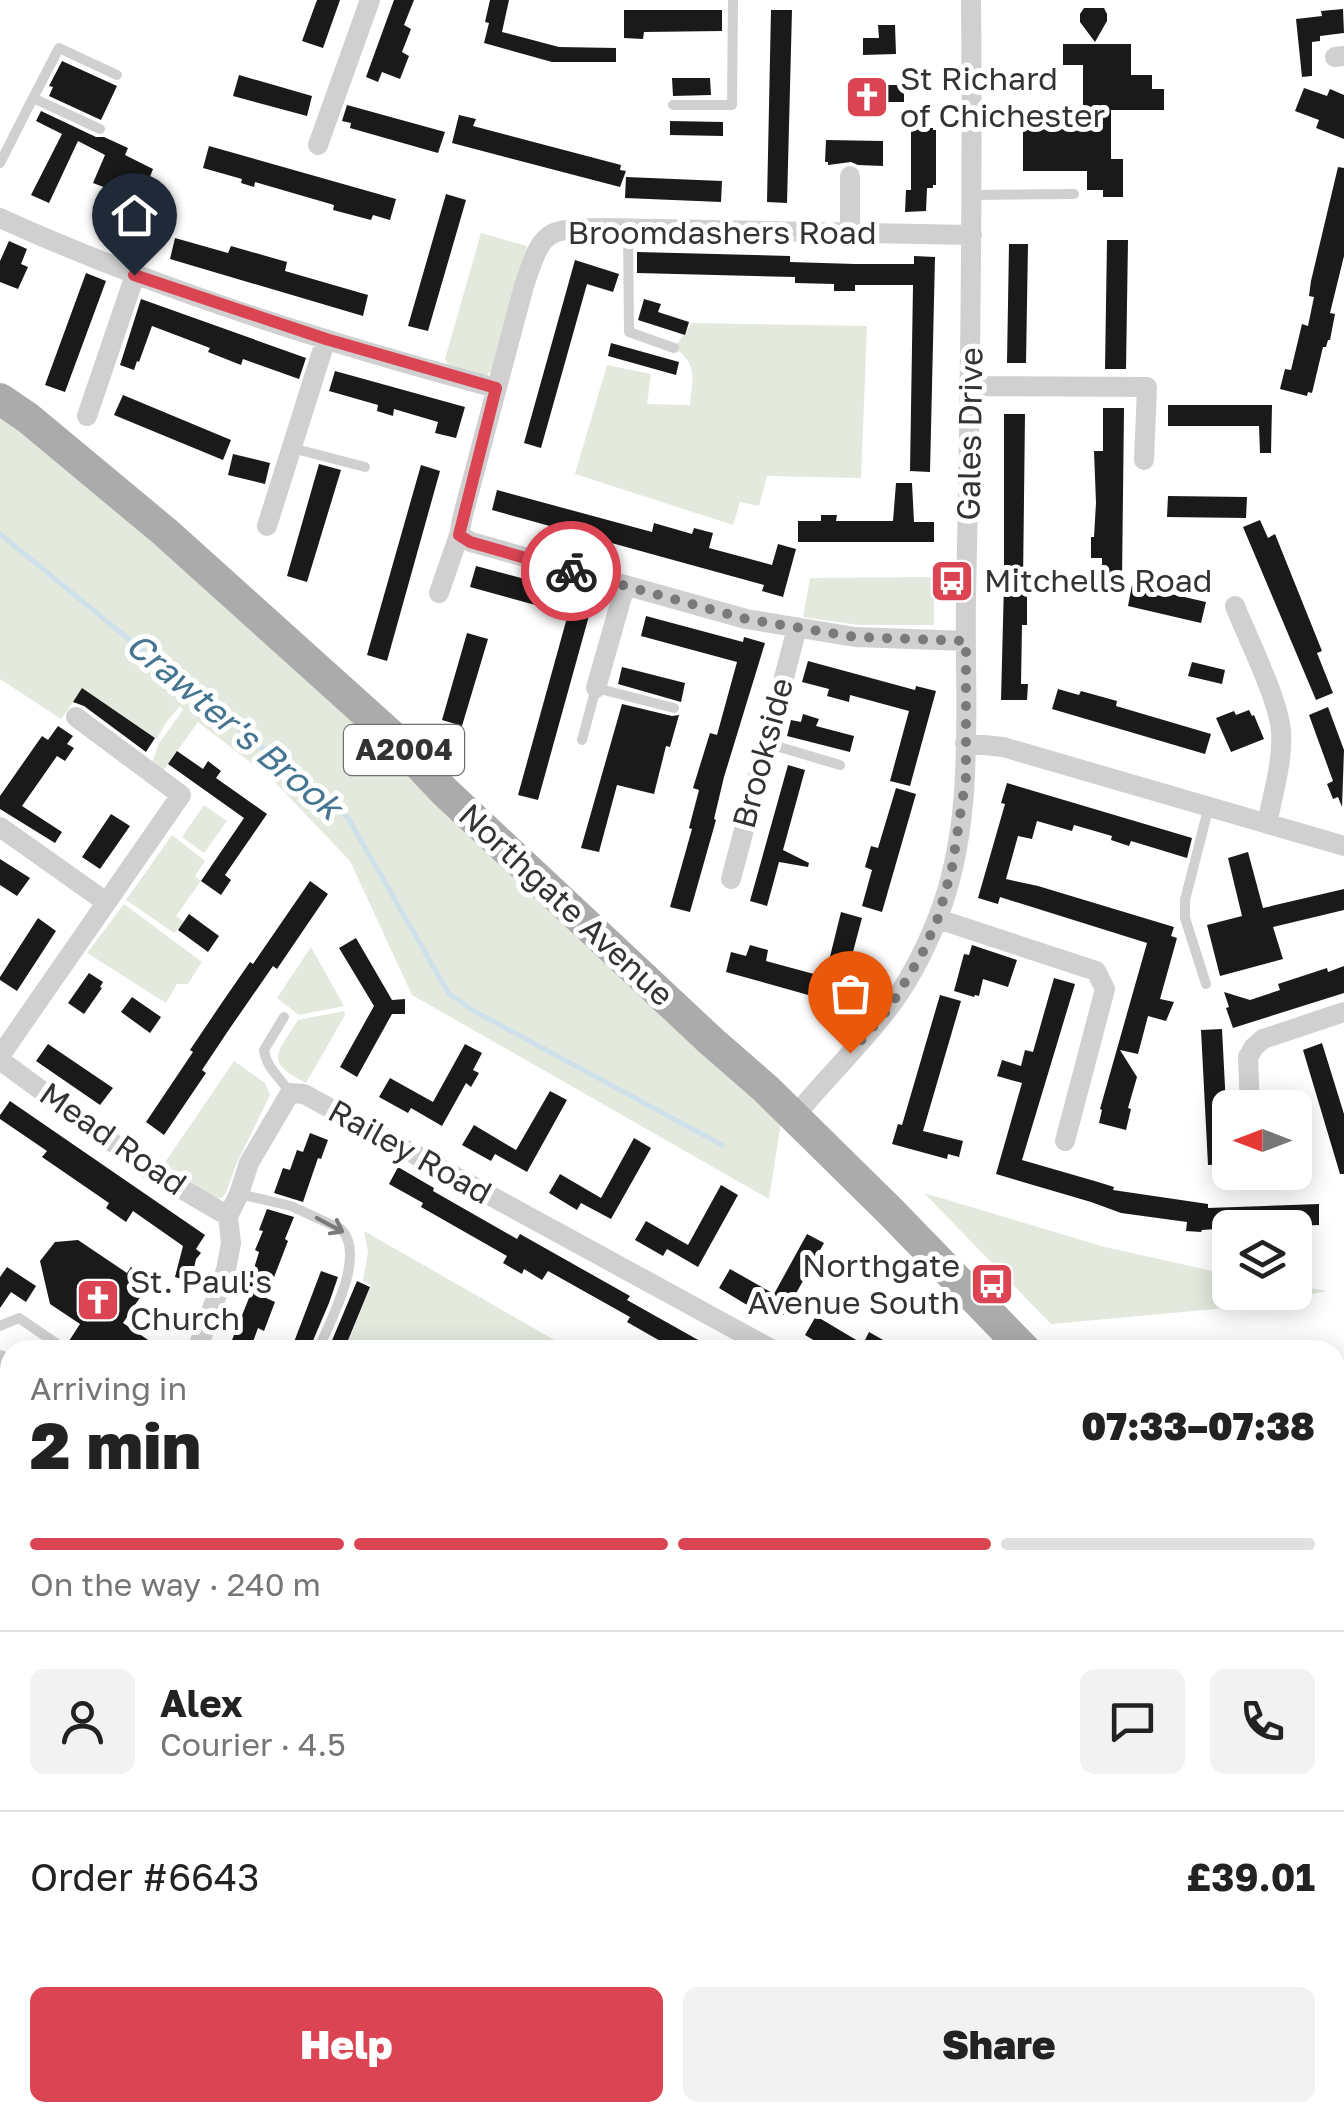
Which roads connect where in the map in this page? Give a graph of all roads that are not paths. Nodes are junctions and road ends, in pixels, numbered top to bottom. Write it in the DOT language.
graph roads {
  1 [pos="370,0"];
  2 [pos="734,0"];
  3 [pos="971,0"];
  4 [pos="117,75"];
  5 [pos="33,98"];
  6 [pos="674,105"];
  7 [pos="100,129"];
  8 [pos="318,145"];
  9 [pos="0,163"];
  10 [pos="850,176"];
  11 [pos="1074,194"];
  12 [pos="972,195"];
  13 [pos="0,218"];
  14 [pos="628,229"];
  15 [pos="850,232"];
  16 [pos="972,235"];
  17 [pos="134,275"];
  18 [pos="326,339"];
  19 [pos="674,348"];
  20 [pos="971,386"];
  21 [pos="496,388"];
  22 [pos="0,399"];
  23 [pos="86,416"];
  24 [pos="292,448"];
  25 [pos="1144,460"];
  26 [pos="365,467"];
  27 [pos="268,526"];
  28 [pos="459,535"];
  29 [pos="624,586"];
  30 [pos="439,593"];
  31 [pos="1235,606"];
  32 [pos="796,628"];
  33 [pos="966,641"];
  34 [pos="596,688"];
  35 [pos="674,708"];
  36 [pos="76,717"];
  37 [pos="582,740"];
  38 [pos="765,742"];
  39 [pos="965,743"];
  40 [pos="840,765"];
  41 [pos="1209,806"];
  42 [pos="1268,824"];
  43 [pos="0,827"];
  44 [pos="1344,846"];
  45 [pos="730,880"];
  46 [pos="106,902"];
  47 [pos="938,918"];
  48 [pos="1206,984"];
  49 [pos="1344,1012"];
  50 [pos="284,1018"];
  51 [pos="0,1058"];
  52 [pos="1249,1090"];
  53 [pos="290,1093"];
  54 [pos="794,1117"];
  55 [pos="1064,1142"];
  56 [pos="239,1194"];
  57 [pos="228,1216"];
  58 [pos="0,1326"];
  59 [pos="51,1340"];
  60 [pos="201,1340"];
  61 [pos="322,1340"];
  62 [pos="755,1340"];
  63 [pos="1015,1340"];
  1 -- 8 [label="street"];
  2 -- 6 [label="lane"];
  3 -- 12 [label="street, Gales Drive"];
  4 -- 5 [label="lane"];
  5 -- 7 [label="lane"];
  5 -- 9 [label="lane"];
  10 -- 15 [label="street"];
  11 -- 12 [label="lane"];
  12 -- 16 [label="street, Gales Drive"];
  13 -- 17 [label="street"];
  14 -- 15 [label="street, Broomdashers Road"];
  14 -- 19 [label="lane"];
  14 -- 21 [label="street, Broomdashers Road"];
  15 -- 16 [label="street, Broomdashers Road"];
  16 -- 20 [label="street, Gales Drive"];
  17 -- 18 [label="street"];
  17 -- 23 [label="street"];
  18 -- 21 [label="street"];
  18 -- 24 [label="street"];
  20 -- 25 [label="street"];
  20 -- 33 [label="street, Gales Drive"];
  21 -- 28 [label="street, Broomdashers Road"];
  22 -- 54 [label="main road, Northgate Avenue / A2004"];
  24 -- 26 [label="lane"];
  24 -- 27 [label="street"];
  28 -- 29 [label="street"];
  28 -- 30 [label="street, Broomdashers Road"];
  29 -- 32 [label="street"];
  29 -- 34 [label="street"];
  31 -- 42 [label="street"];
  32 -- 33 [label="street"];
  32 -- 38 [label="street, Brookside"];
  33 -- 39 [label="street, Gales Drive"];
  34 -- 35 [label="lane"];
  34 -- 37 [label="lane"];
  36 -- 46 [label="street"];
  38 -- 40 [label="lane"];
  38 -- 45 [label="street, Brookside"];
  39 -- 41 [label="street"];
  39 -- 47 [label="street, Gales Drive"];
  41 -- 42 [label="street"];
  41 -- 48 [label="lane"];
  42 -- 44 [label="street"];
  43 -- 46 [label="street"];
  46 -- 51 [label="street"];
  47 -- 54 [label="street, Gales Drive"];
  47 -- 55 [label="street"];
  49 -- 52 [label="street"];
  50 -- 53 [label="lane"];
  51 -- 57 [label="street, Mead Road"];
  53 -- 56 [label="street, Railey Road"];
  53 -- 62 [label="street, Railey Road"];
  54 -- 63 [label="main road, Northgate Avenue / A2004"];
  56 -- 57 [label="street, Railey Road"];
  56 -- 61 [label="lane, one-way"];
  57 -- 60 [label="street, Railey Road"];
  58 -- 59 [label="lane"];
}
